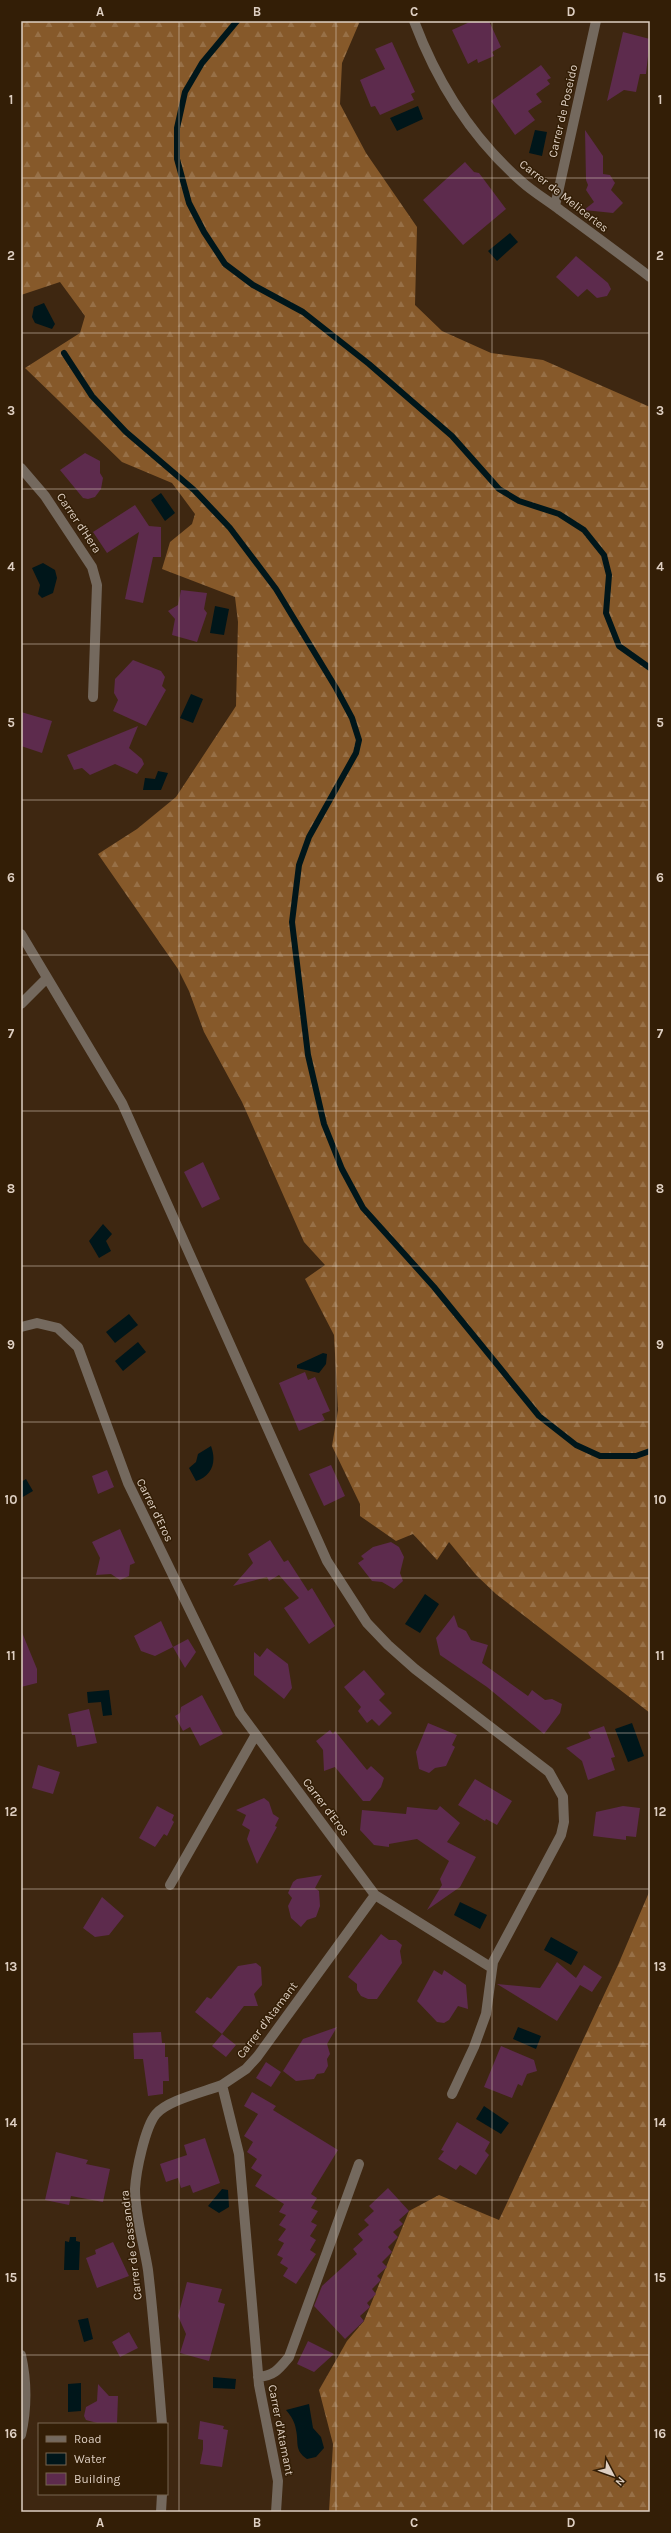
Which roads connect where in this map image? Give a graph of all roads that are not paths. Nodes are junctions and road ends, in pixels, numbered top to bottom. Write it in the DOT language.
graph roads {
  1 [pos="414,21"];
  2 [pos="596,21"];
  3 [pos="555,206"];
  4 [pos="650,277"];
  5 [pos="21,468"];
  6 [pos="93,697"];
  7 [pos="21,934"];
  8 [pos="47,978"];
  9 [pos="21,1004"];
  10 [pos="21,1327"];
  11 [pos="255,1736"];
  12 [pos="170,1884"];
  13 [pos="375,1895"];
  14 [pos="492,1968"];
  15 [pos="222,2085"];
  16 [pos="452,2094"];
  17 [pos="359,2164"];
  18 [pos="21,2355"];
  19 [pos="258,2377"];
  20 [pos="162,2423"];
  21 [pos="21,2435"];
  22 [pos="162,2495"];
  23 [pos="161,2512"];
  24 [pos="276,2512"];
  1 -- 3 [label="street, Carrer de Melicertes"];
  2 -- 3 [label="street, Carrer de Poseido"];
  3 -- 4 [label="street, Carrer de Melicertes"];
  5 -- 6 [label="street, Carrer d'Hera"];
  7 -- 8 [label="street"];
  8 -- 9 [label="street"];
  8 -- 14 [label="street"];
  10 -- 11 [label="street, Carrer d'Eros"];
  11 -- 12 [label="street"];
  11 -- 13 [label="street, Carrer d'Eros"];
  13 -- 14 [label="street"];
  13 -- 15 [label="street, Carrer d'Atamant"];
  14 -- 16 [label="street"];
  15 -- 19 [label="street, Carrer d'Atamant"];
  15 -- 20 [label="street, Carrer de Cassandra"];
  17 -- 19 [label="street, Carrer d'Atamant"];
  18 -- 21 [label="street"];
  19 -- 24 [label="street, Carrer d'Atamant"];
  22 -- 23 [label="street"];
}
